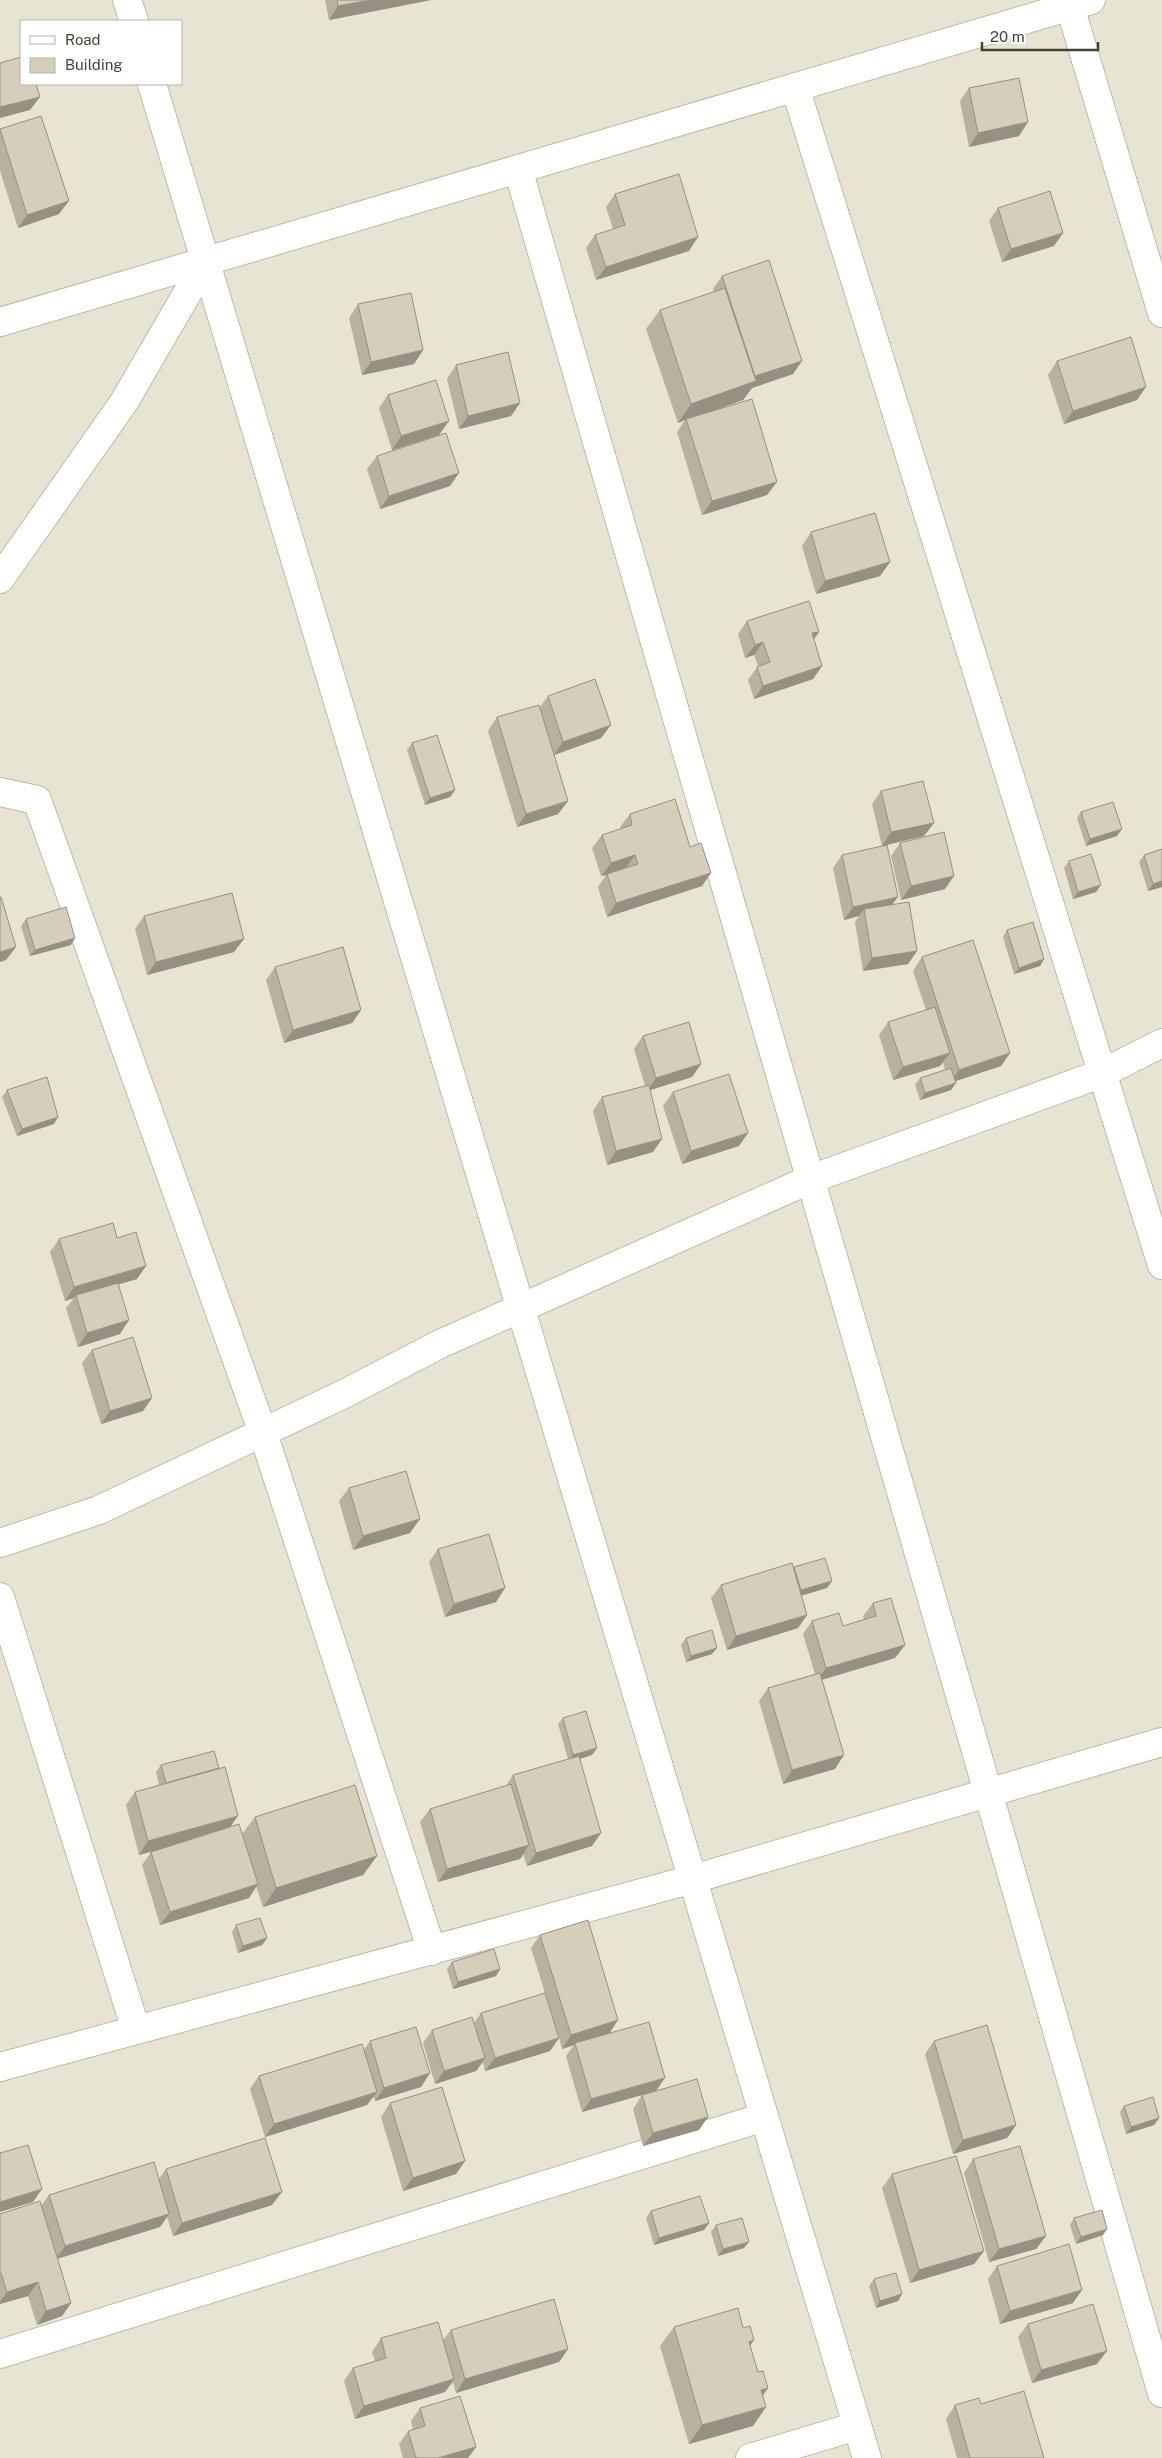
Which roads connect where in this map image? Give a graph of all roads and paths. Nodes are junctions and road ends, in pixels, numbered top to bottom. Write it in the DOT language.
graph roads {
  1 [pos="127,0"];
  2 [pos="1076,2"];
  3 [pos="134,20"];
  4 [pos="152,85"];
  5 [pos="795,87"];
  6 [pos="518,169"];
  7 [pos="206,261"];
  8 [pos="1162,313"];
  9 [pos="0,322"];
  10 [pos="0,579"];
  11 [pos="0,792"];
  12 [pos="1162,1043"];
  13 [pos="1103,1072"];
  14 [pos="811,1180"];
  15 [pos="1162,1266"];
  16 [pos="521,1308"];
  17 [pos="263,1433"];
  18 [pos="0,1544"];
  19 [pos="0,1597"];
  20 [pos="1162,1742"];
  21 [pos="989,1793"];
  22 [pos="693,1879"];
  23 [pos="432,1950"];
  24 [pos="136,2030"];
  25 [pos="0,2067"];
  26 [pos="764,2117"];
  27 [pos="0,2354"];
  28 [pos="1162,2393"];
  29 [pos="857,2426"];
  30 [pos="750,2458"];
  31 [pos="867,2458"];
  1 -- 3 [label="street"];
  2 -- 5 [label="street"];
  2 -- 8 [label="street"];
  4 -- 7 [label="street"];
  5 -- 6 [label="street"];
  5 -- 13 [label="street"];
  6 -- 7 [label="street"];
  6 -- 14 [label="street"];
  7 -- 9 [label="street"];
  7 -- 10 [label="street"];
  7 -- 16 [label="street"];
  11 -- 17 [label="street"];
  12 -- 13 [label="street"];
  13 -- 14 [label="street"];
  13 -- 15 [label="street"];
  14 -- 16 [label="street"];
  14 -- 21 [label="street"];
  16 -- 17 [label="street"];
  16 -- 22 [label="street"];
  17 -- 18 [label="street"];
  17 -- 23 [label="street"];
  19 -- 24 [label="street"];
  20 -- 21 [label="street"];
  21 -- 22 [label="street"];
  21 -- 28 [label="street"];
  22 -- 23 [label="street"];
  22 -- 26 [label="street"];
  23 -- 24 [label="street"];
  24 -- 25 [label="street"];
  26 -- 27 [label="street"];
  26 -- 29 [label="street"];
  29 -- 30 [label="street"];
  29 -- 31 [label="street"];
}
